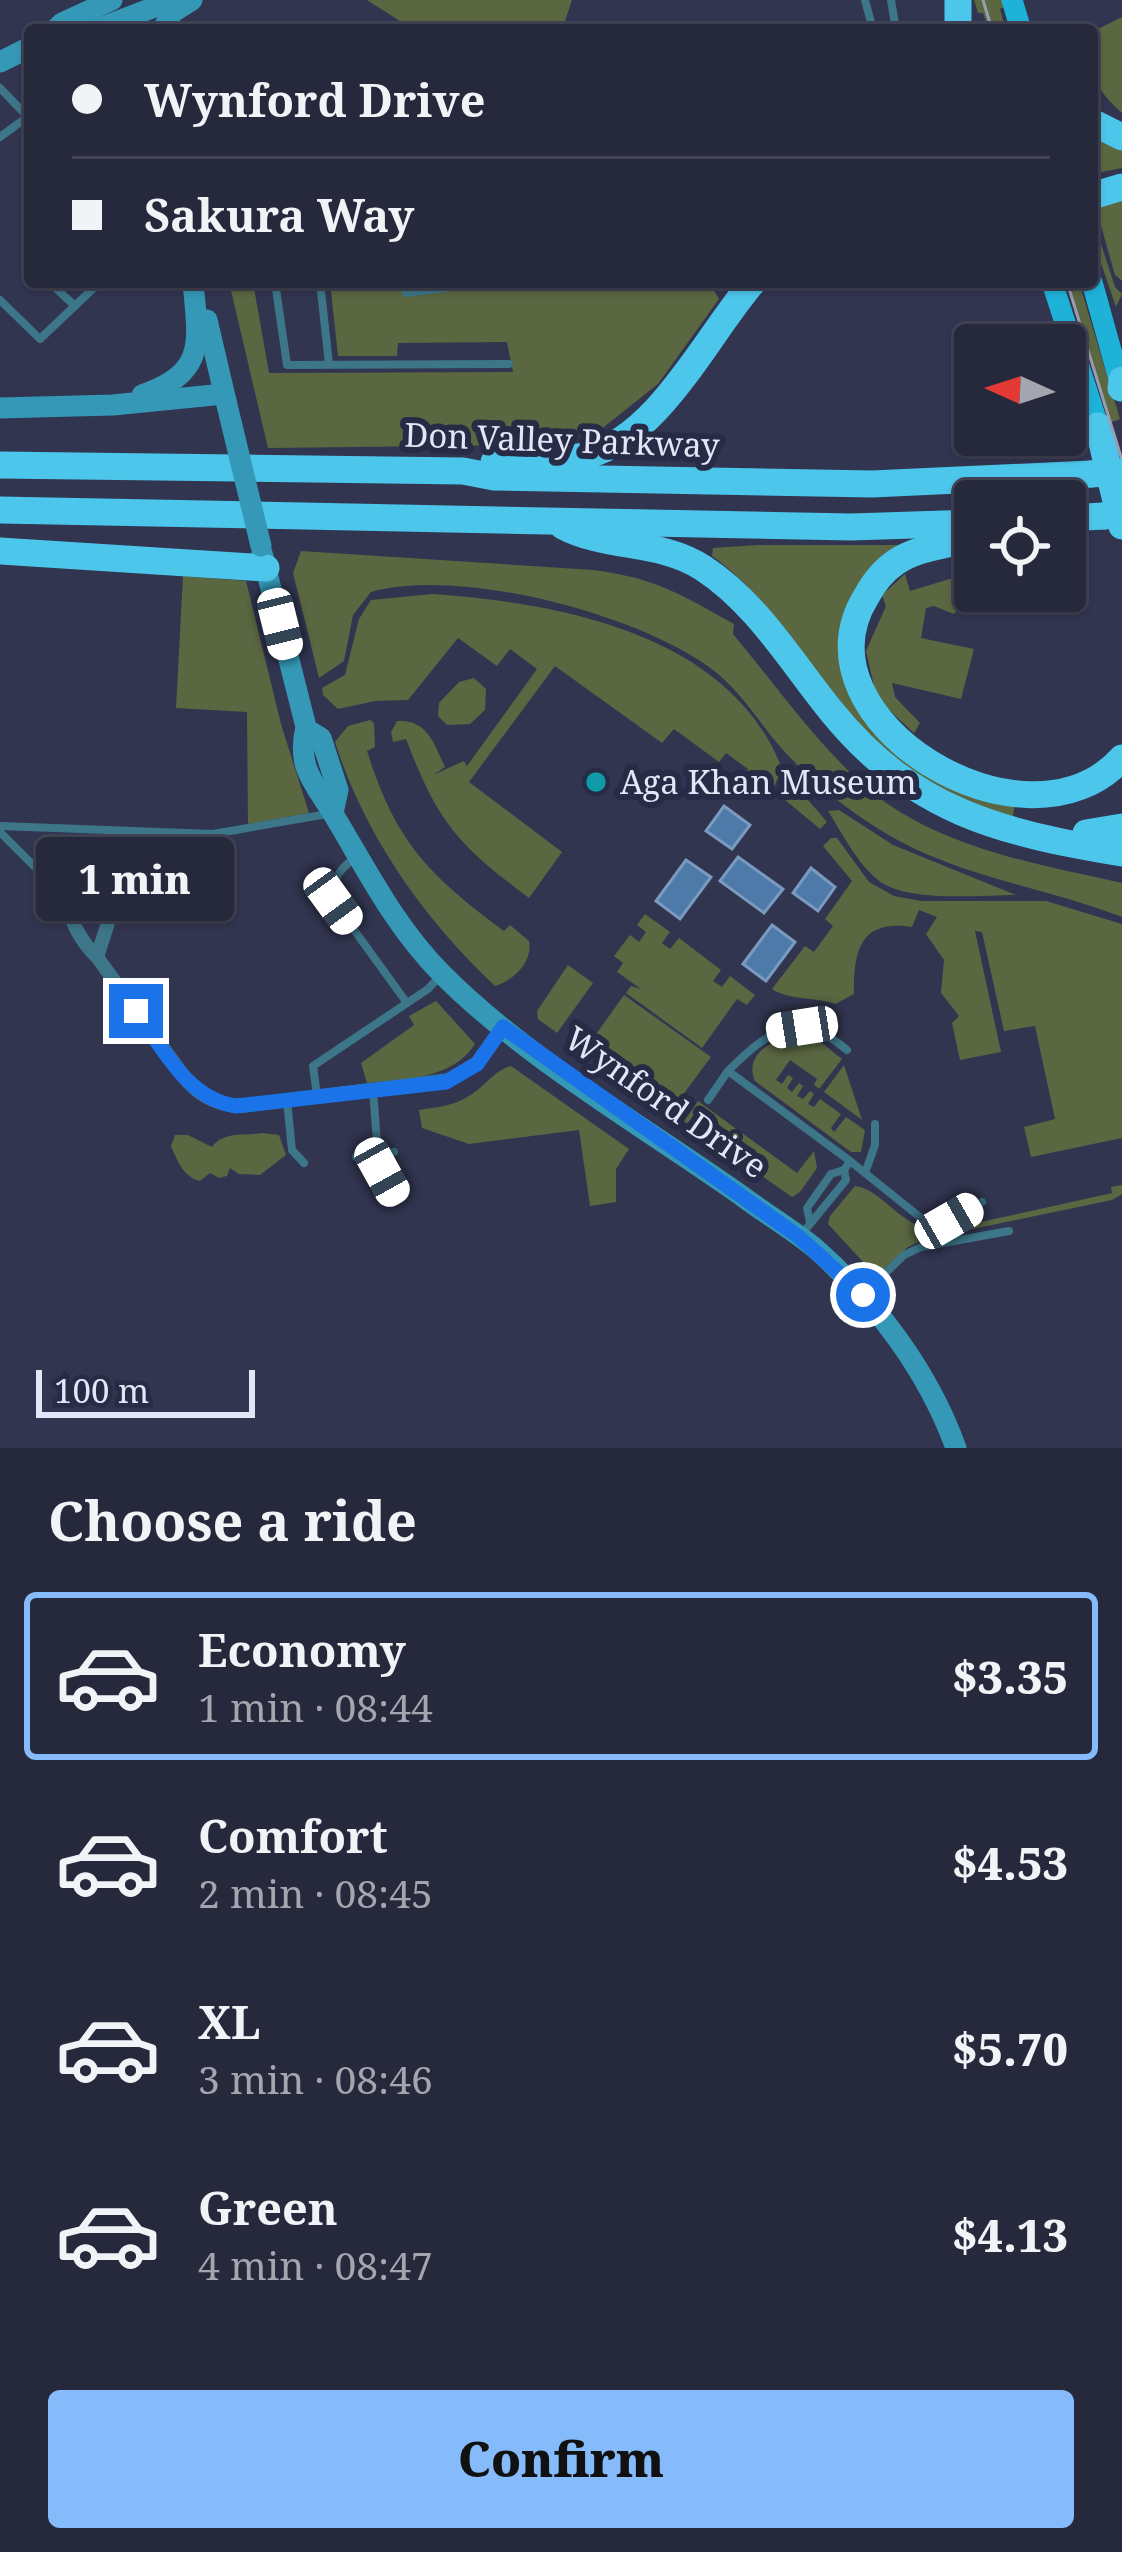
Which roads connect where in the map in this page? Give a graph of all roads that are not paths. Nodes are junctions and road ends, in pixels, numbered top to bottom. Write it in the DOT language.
graph roads {
  1 [pos="112,0"];
  2 [pos="173,0"];
  3 [pos="192,0"];
  4 [pos="131,15"];
  5 [pos="61,24"];
  6 [pos="165,24"];
  7 [pos="0,88"];
  8 [pos="24,111"];
  9 [pos="24,118"];
  10 [pos="0,137"];
  11 [pos="56,288"];
  12 [pos="94,288"];
  13 [pos="195,288"];
  14 [pos="197,288"];
  15 [pos="276,288"];
  16 [pos="321,288"];
  17 [pos="444,288"];
  18 [pos="748,288"];
  19 [pos="1054,288"];
  20 [pos="1094,288"];
  21 [pos="406,293"];
  22 [pos="0,300"];
  23 [pos="75,306"];
  24 [pos="329,364"];
  25 [pos="509,364"];
  26 [pos="1122,386"];
  27 [pos="225,398"];
  28 [pos="113,405"];
  29 [pos="0,408"];
  30 [pos="1098,426"];
  31 [pos="0,465"];
  32 [pos="463,471"];
  33 [pos="1122,472"];
  34 [pos="0,509"];
  35 [pos="1118,516"];
  36 [pos="1086,517"];
  37 [pos="551,520"];
  38 [pos="954,524"];
  39 [pos="954,542"];
  40 [pos="0,551"];
  41 [pos="263,557"];
  42 [pos="1122,758"];
  43 [pos="333,813"];
  44 [pos="963,814"];
  45 [pos="1122,827"];
  46 [pos="0,829"];
  47 [pos="1086,833"];
  48 [pos="1122,836"];
  49 [pos="1122,853"];
  50 [pos="356,857"];
  51 [pos="68,899"];
  52 [pos="98,957"];
  53 [pos="442,974"];
  54 [pos="406,1003"];
  55 [pos="503,1027"];
  56 [pos="847,1049"];
  57 [pos="728,1071"];
  58 [pos="373,1091"];
  59 [pos="317,1097"];
  60 [pos="708,1100"];
  61 [pos="286,1101"];
  62 [pos="875,1124"];
  63 [pos="394,1152"];
  64 [pos="378,1154"];
  65 [pos="356,1157"];
  66 [pos="304,1163"];
  67 [pos="847,1166"];
  68 [pos="865,1173"];
  69 [pos="395,1197"];
  70 [pos="982,1202"];
  71 [pos="805,1229"];
  72 [pos="1009,1231"];
  73 [pos="863,1295"];
  74 [pos="956,1448"];
  1 -- 5 [label="street"];
  2 -- 4 [label="street"];
  3 -- 6 [label="street"];
  7 -- 8 [label="lane"];
  9 -- 10 [label="lane"];
  11 -- 23 [label="lane"];
  12 -- 23 [label="lane"];
  13 -- 28 [label="street"];
  14 -- 27 [label="street, Wynford Drive"];
  15 -- 24 [label="lane"];
  16 -- 24 [label="lane"];
  17 -- 21 [label="lane"];
  18 -- 32 [label="highway"];
  19 -- 30 [label="main road"];
  20 -- 26 [label="main road"];
  22 -- 23 [label="lane"];
  24 -- 25 [label="lane"];
  27 -- 28 [label="street"];
  27 -- 41 [label="street, Wynford Drive, bridge"];
  28 -- 29 [label="street"];
  30 -- 35 [label="highway"];
  31 -- 32 [label="highway, Don Valley Parkway"];
  32 -- 33 [label="highway, Don Valley Parkway, bridge"];
  34 -- 37 [label="highway"];
  35 -- 36 [label="highway"];
  37 -- 38 [label="highway"];
  37 -- 44 [label="highway"];
  39 -- 42 [label="highway"];
  40 -- 41 [label="highway"];
  41 -- 43 [label="street, Wynford Drive"];
  43 -- 46 [label="lane"];
  43 -- 50 [label="street, Wynford Drive"];
  44 -- 47 [label="highway"];
  44 -- 49 [label="highway"];
  45 -- 47 [label="highway"];
  46 -- 51 [label="lane"];
  47 -- 48 [label="highway"];
  50 -- 53 [label="street, Wynford Drive"];
  50 -- 54 [label="lane"];
  51 -- 52 [label="street"];
  51 -- 52 [label="street"];
  52 -- 61 [label="street"];
  53 -- 54 [label="lane"];
  53 -- 55 [label="street, Wynford Drive"];
  54 -- 59 [label="lane"];
  55 -- 58 [label="street"];
  55 -- 71 [label="street, Wynford Drive"];
  56 -- 57 [label="lane"];
  57 -- 60 [label="lane"];
  57 -- 67 [label="lane"];
  58 -- 59 [label="street"];
  58 -- 64 [label="lane"];
  59 -- 61 [label="street"];
  61 -- 66 [label="lane"];
  62 -- 68 [label="lane"];
  63 -- 64 [label="lane"];
  64 -- 65 [label="lane"];
  64 -- 69 [label="lane"];
  67 -- 68 [label="lane"];
  67 -- 71 [label="lane"];
  67 -- 71 [label="lane"];
  68 -- 70 [label="lane"];
  71 -- 73 [label="street, Wynford Drive"];
  72 -- 73 [label="lane"];
  73 -- 74 [label="street, Wynford Drive"];
}
